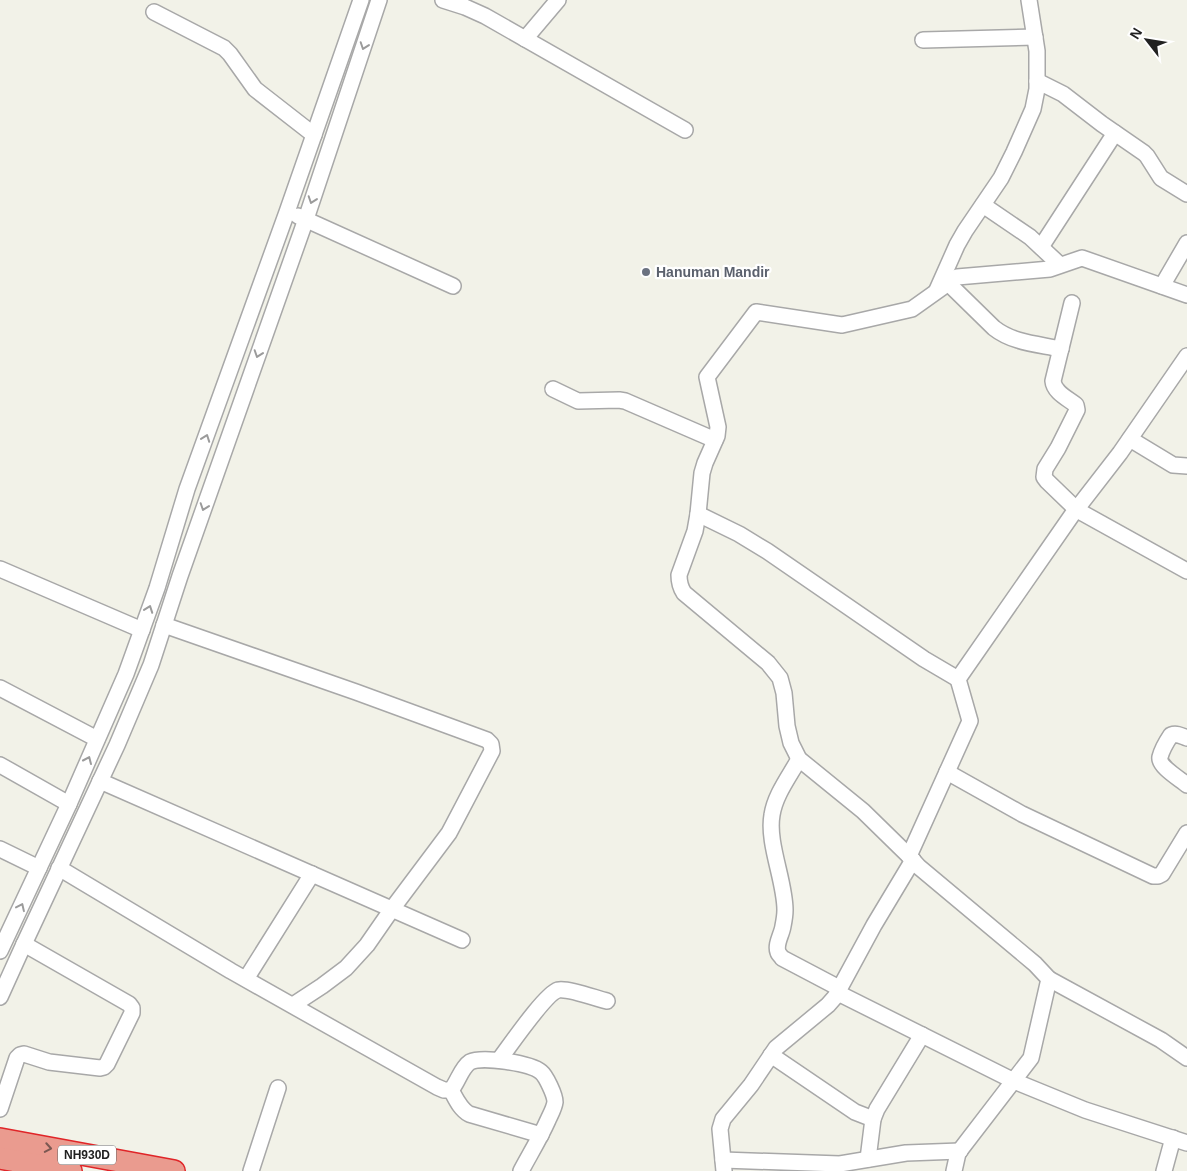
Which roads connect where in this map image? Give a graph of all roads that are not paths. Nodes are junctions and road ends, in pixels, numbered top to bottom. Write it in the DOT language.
graph roads {
  1 [pos="361,0"];
  2 [pos="379,0"];
  3 [pos="443,0"];
  4 [pos="558,0"];
  5 [pos="1029,0"];
  6 [pos="154,12"];
  7 [pos="1034,37"];
  8 [pos="526,39"];
  9 [pos="923,40"];
  10 [pos="1036,80"];
  11 [pos="685,130"];
  12 [pos="1115,134"];
  13 [pos="314,135"];
  14 [pos="1187,194"];
  15 [pos="983,205"];
  16 [pos="287,212"];
  17 [pos="306,219"];
  18 [pos="1187,243"];
  19 [pos="1041,247"];
  20 [pos="1060,265"];
  21 [pos="453,286"];
  22 [pos="1162,286"];
  23 [pos="942,287"];
  24 [pos="1187,295"];
  25 [pos="1072,303"];
  26 [pos="249,318"];
  27 [pos="268,325"];
  28 [pos="1061,349"];
  29 [pos="1187,356"];
  30 [pos="552,389"];
  31 [pos="1130,438"];
  32 [pos="715,440"];
  33 [pos="1187,466"];
  34 [pos="1077,510"];
  35 [pos="698,514"];
  36 [pos="0,568"];
  37 [pos="1187,571"];
  38 [pos="164,625"];
  39 [pos="142,630"];
  40 [pos="958,679"];
  41 [pos="0,688"];
  42 [pos="1187,738"];
  43 [pos="98,739"];
  44 [pos="799,759"];
  45 [pos="0,765"];
  46 [pos="947,772"];
  47 [pos="100,781"];
  48 [pos="1187,785"];
  49 [pos="69,804"];
  50 [pos="1187,832"];
  51 [pos="0,849"];
  52 [pos="911,858"];
  53 [pos="39,868"];
  54 [pos="59,868"];
  55 [pos="312,874"];
  56 [pos="392,909"];
  57 [pos="462,940"];
  58 [pos="2,941"];
  59 [pos="24,944"];
  60 [pos="246,979"];
  61 [pos="1049,979"];
  62 [pos="839,991"];
  63 [pos="0,997"];
  64 [pos="606,1000"];
  65 [pos="293,1005"];
  66 [pos="922,1035"];
  67 [pos="771,1055"];
  68 [pos="1187,1058"];
  69 [pos="499,1060"];
  70 [pos="1014,1081"];
  71 [pos="278,1088"];
  72 [pos="451,1090"];
  73 [pos="0,1109"];
  74 [pos="873,1120"];
  75 [pos="541,1134"];
  76 [pos="0,1139"];
  77 [pos="1180,1141"];
  78 [pos="960,1151"];
  79 [pos="0,1158"];
  80 [pos="868,1159"];
  81 [pos="724,1165"];
  82 [pos="71,1171"];
  83 [pos="174,1171"];
  84 [pos="251,1171"];
  85 [pos="521,1171"];
  86 [pos="954,1171"];
  87 [pos="1164,1171"];
  1 -- 13 [label="street"];
  2 -- 17 [label="street, one-way"];
  3 -- 8 [label="street"];
  4 -- 8 [label="street"];
  5 -- 7 [label="street"];
  6 -- 13 [label="street"];
  7 -- 9 [label="street"];
  7 -- 10 [label="street"];
  8 -- 11 [label="street"];
  10 -- 12 [label="street"];
  10 -- 15 [label="street"];
  12 -- 14 [label="street"];
  12 -- 19 [label="street"];
  13 -- 16 [label="street"];
  15 -- 19 [label="street"];
  15 -- 23 [label="street"];
  16 -- 17 [label="street"];
  16 -- 26 [label="street"];
  17 -- 21 [label="street"];
  17 -- 27 [label="street"];
  18 -- 22 [label="street"];
  19 -- 20 [label="street"];
  20 -- 22 [label="street"];
  20 -- 23 [label="street"];
  22 -- 24 [label="street"];
  23 -- 28 [label="street"];
  23 -- 32 [label="street"];
  25 -- 28 [label="street"];
  26 -- 27 [label="street"];
  39 -- 26 [label="street, one-way"];
  27 -- 38 [label="street, one-way"];
  28 -- 34 [label="street"];
  29 -- 31 [label="street"];
  30 -- 32 [label="street"];
  31 -- 33 [label="street"];
  31 -- 34 [label="street"];
  32 -- 35 [label="street"];
  34 -- 37 [label="street"];
  34 -- 40 [label="street"];
  35 -- 40 [label="street"];
  35 -- 44 [label="street"];
  36 -- 39 [label="street"];
  38 -- 47 [label="street"];
  38 -- 56 [label="street"];
  39 -- 43 [label="street"];
  40 -- 46 [label="street"];
  41 -- 43 [label="street"];
  42 -- 48 [label="street"];
  49 -- 43 [label="street, one-way"];
  44 -- 52 [label="street"];
  44 -- 62 [label="street"];
  45 -- 49 [label="street"];
  46 -- 50 [label="street"];
  46 -- 52 [label="street"];
  47 -- 54 [label="street"];
  47 -- 55 [label="street"];
  49 -- 53 [label="street"];
  51 -- 53 [label="street"];
  52 -- 61 [label="street"];
  52 -- 62 [label="street"];
  58 -- 53 [label="street, one-way"];
  54 -- 59 [label="street"];
  54 -- 60 [label="street"];
  55 -- 56 [label="street"];
  55 -- 60 [label="street"];
  56 -- 57 [label="street"];
  56 -- 65 [label="street"];
  59 -- 63 [label="street"];
  59 -- 73 [label="street"];
  60 -- 65 [label="street"];
  61 -- 68 [label="street"];
  61 -- 70 [label="street"];
  62 -- 66 [label="street"];
  62 -- 67 [label="street"];
  64 -- 69 [label="street"];
  65 -- 72 [label="street"];
  66 -- 70 [label="street"];
  66 -- 74 [label="street"];
  67 -- 74 [label="street"];
  67 -- 81 [label="street"];
  69 -- 72 [label="street"];
  69 -- 75 [label="street"];
  70 -- 77 [label="street"];
  70 -- 78 [label="street"];
  71 -- 84 [label="street"];
  72 -- 75 [label="street"];
  74 -- 80 [label="street"];
  75 -- 85 [label="street"];
  76 -- 83 [label="highway, NH930D, one-way"];
  77 -- 87 [label="street"];
  78 -- 80 [label="street"];
  78 -- 86 [label="street"];
  79 -- 82 [label="highway, NH930D"];
  80 -- 81 [label="street"];
}
